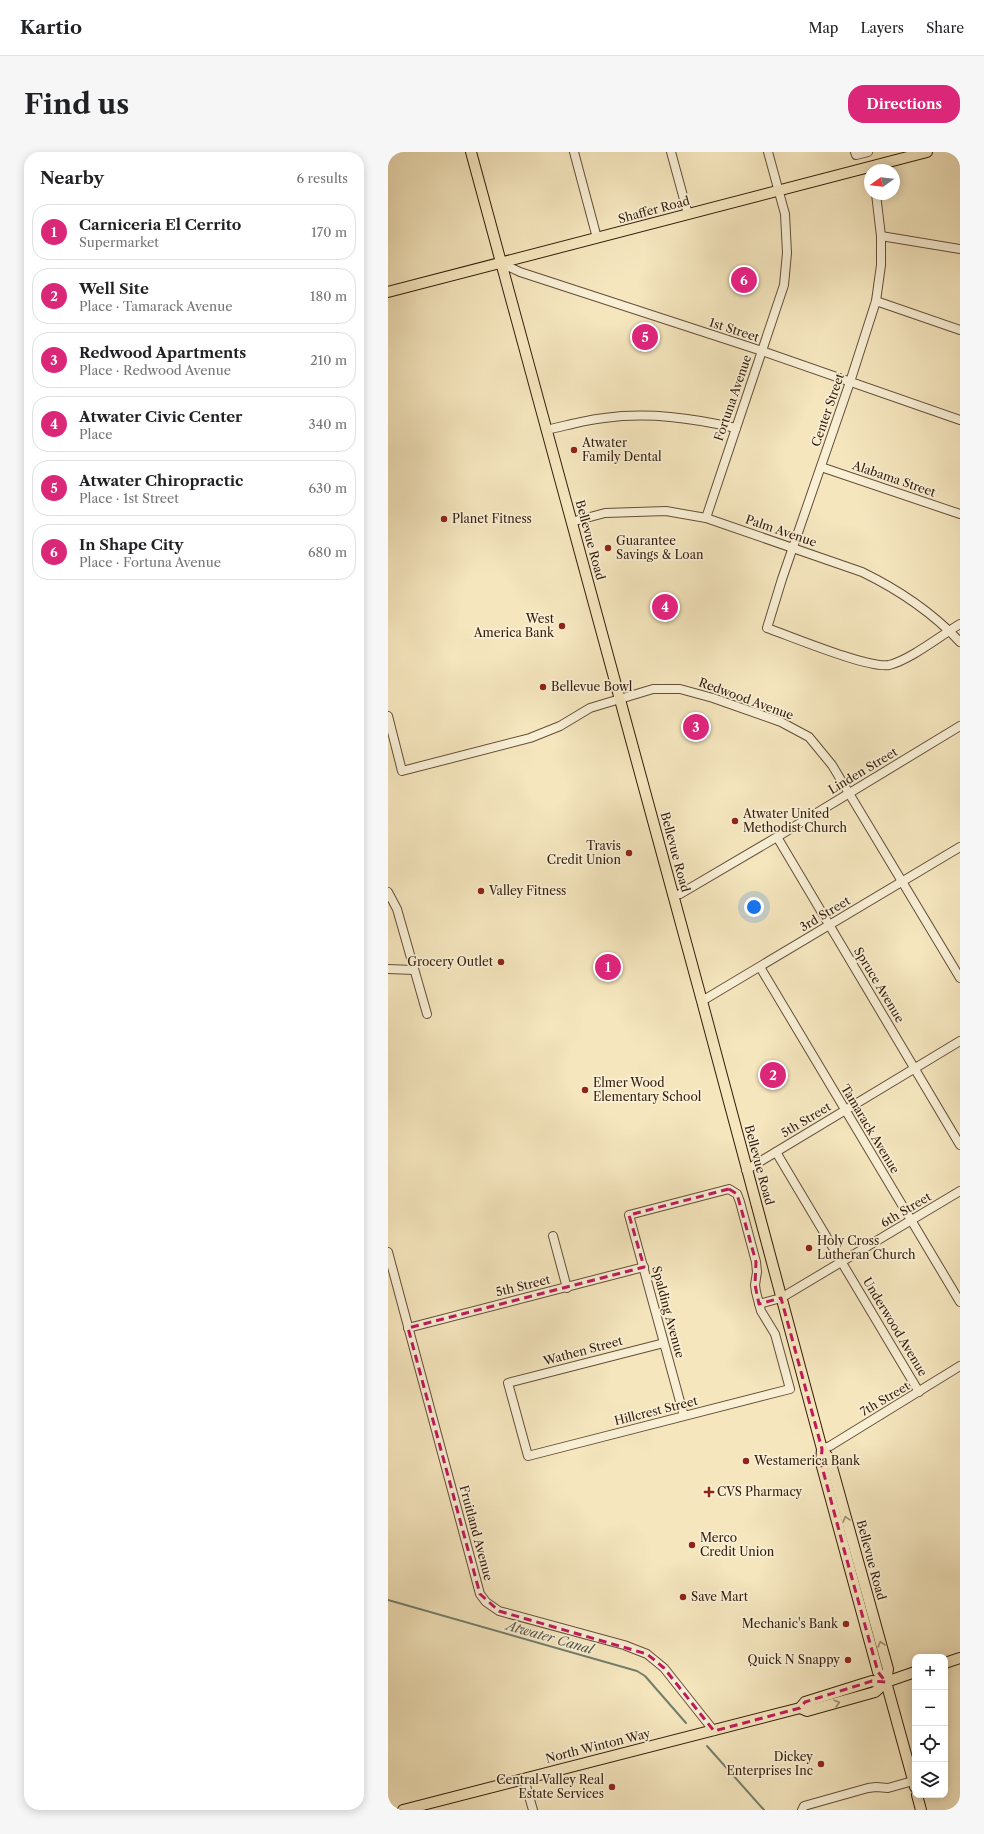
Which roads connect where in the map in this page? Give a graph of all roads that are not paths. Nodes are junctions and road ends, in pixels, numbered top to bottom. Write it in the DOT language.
graph roads {
  1 [pos="471,152"];
  2 [pos="574,152"];
  3 [pos="671,152"];
  4 [pos="768,152"];
  5 [pos="868,152"];
  6 [pos="927,152"];
  7 [pos="855,154"];
  8 [pos="888,164"];
  9 [pos="864,171"];
  10 [pos="778,191"];
  11 [pos="877,200"];
  12 [pos="688,214"];
  13 [pos="881,236"];
  14 [pos="597,238"];
  15 [pos="960,249"];
  16 [pos="501,263"];
  17 [pos="388,292"];
  18 [pos="876,301"];
  19 [pos="960,330"];
  20 [pos="762,351"];
  21 [pos="850,382"];
  22 [pos="960,420"];
  23 [pos="736,428"];
  24 [pos="546,430"];
  25 [pos="821,467"];
  26 [pos="960,514"];
  27 [pos="706,518"];
  28 [pos="571,522"];
  29 [pos="794,548"];
  30 [pos="960,624"];
  31 [pos="949,630"];
  32 [pos="960,642"];
  33 [pos="619,699"];
  34 [pos="388,716"];
  35 [pos="960,726"];
  36 [pos="849,794"];
  37 [pos="777,838"];
  38 [pos="960,848"];
  39 [pos="902,882"];
  40 [pos="388,892"];
  41 [pos="673,896"];
  42 [pos="829,926"];
  43 [pos="760,967"];
  44 [pos="388,969"];
  45 [pos="414,970"];
  46 [pos="960,978"];
  47 [pos="702,1001"];
  48 [pos="427,1014"];
  49 [pos="960,1041"];
  50 [pos="915,1068"];
  51 [pos="845,1111"];
  52 [pos="960,1145"];
  53 [pos="776,1152"];
  54 [pos="746,1170"];
  55 [pos="960,1191"];
  56 [pos="911,1220"];
  57 [pos="553,1236"];
  58 [pos="388,1252"];
  59 [pos="842,1262"];
  60 [pos="644,1267"];
  61 [pos="390,1269"];
  62 [pos="567,1288"];
  63 [pos="781,1298"];
  64 [pos="960,1302"];
  65 [pos="759,1304"];
  66 [pos="408,1328"];
  67 [pos="664,1342"];
  68 [pos="960,1366"];
  69 [pos="919,1392"];
  70 [pos="684,1416"];
  71 [pos="822,1449"];
  72 [pos="528,1456"];
  73 [pos="851,1574"];
  74 [pos="864,1585"];
  75 [pos="960,1658"];
  76 [pos="948,1662"];
  77 [pos="912,1673"];
  78 [pos="886,1682"];
  79 [pos="714,1731"];
  80 [pos="912,1777"];
  81 [pos="524,1779"];
  82 [pos="912,1784"];
  83 [pos="918,1798"];
  84 [pos="403,1810"];
  85 [pos="533,1810"];
  86 [pos="802,1810"];
  87 [pos="921,1810"];
  1 -- 16 [label="main road, Bellevue Road"];
  2 -- 14 [label="street"];
  3 -- 12 [label="street"];
  4 -- 10 [label="street, Fortuna Avenue"];
  5 -- 7 [label="street"];
  6 -- 8 [label="main road, Shaffer Road"];
  9 -- 10 [label="main road, Shaffer Road"];
  10 -- 12 [label="main road, Shaffer Road"];
  10 -- 20 [label="street, Fortuna Avenue"];
  11 -- 13 [label="street, Center Street"];
  12 -- 14 [label="main road, Shaffer Road"];
  13 -- 15 [label="street"];
  13 -- 18 [label="street, Center Street"];
  14 -- 16 [label="main road, Shaffer Road"];
  16 -- 17 [label="main road, Shaffer Road"];
  16 -- 20 [label="street, 1st Street"];
  16 -- 24 [label="main road, Bellevue Road"];
  18 -- 19 [label="street"];
  18 -- 21 [label="street, Center Street"];
  20 -- 21 [label="street, 1st Street"];
  20 -- 23 [label="street, Fortuna Avenue"];
  21 -- 22 [label="street, 1st Street"];
  21 -- 25 [label="street, Center Street"];
  23 -- 24 [label="street"];
  23 -- 27 [label="street, Fortuna Avenue"];
  24 -- 28 [label="main road, Bellevue Road"];
  25 -- 26 [label="street, Alabama Street"];
  25 -- 29 [label="street, Center Street"];
  27 -- 28 [label="street, Palm Avenue"];
  27 -- 29 [label="street, Palm Avenue"];
  28 -- 33 [label="main road, Bellevue Road"];
  29 -- 31 [label="street, Palm Avenue"];
  29 -- 31 [label="street, Center Street"];
  30 -- 31 [label="street"];
  31 -- 32 [label="street, Palm Avenue"];
  33 -- 34 [label="street, Redwood Avenue"];
  33 -- 36 [label="street, Redwood Avenue"];
  33 -- 41 [label="main road, Bellevue Road"];
  35 -- 36 [label="street, Linden Street"];
  36 -- 37 [label="street, Linden Street"];
  36 -- 39 [label="street, Redwood Avenue"];
  37 -- 41 [label="street, Linden Street"];
  37 -- 42 [label="street, Spruce Avenue"];
  38 -- 39 [label="street, 3rd Street"];
  39 -- 42 [label="street, 3rd Street"];
  39 -- 46 [label="street, Redwood Avenue"];
  40 -- 45 [label="street"];
  41 -- 47 [label="main road, Bellevue Road"];
  42 -- 43 [label="street, 3rd Street"];
  42 -- 50 [label="street, Spruce Avenue"];
  43 -- 47 [label="street, 3rd Street"];
  43 -- 51 [label="street, Tamarack Avenue"];
  44 -- 45 [label="street"];
  45 -- 48 [label="street"];
  47 -- 54 [label="main road, Bellevue Road"];
  49 -- 50 [label="street, 5th Street"];
  50 -- 51 [label="street, 5th Street"];
  50 -- 52 [label="street, Spruce Avenue"];
  51 -- 53 [label="street, 5th Street"];
  51 -- 56 [label="street, Tamarack Avenue"];
  53 -- 54 [label="street, 5th Street"];
  53 -- 59 [label="street, Underwood Avenue"];
  54 -- 63 [label="main road, Bellevue Road"];
  55 -- 56 [label="street, 6th Street"];
  56 -- 59 [label="street, 6th Street"];
  56 -- 64 [label="street, Tamarack Avenue"];
  57 -- 62 [label="street"];
  58 -- 61 [label="street, Fruitland Avenue"];
  59 -- 63 [label="street, 6th Street"];
  59 -- 69 [label="street, Underwood Avenue"];
  60 -- 62 [label="street, 5th Street"];
  60 -- 65 [label="street, Spalding Avenue"];
  60 -- 67 [label="street, Spalding Avenue"];
  61 -- 66 [label="street, Fruitland Avenue"];
  62 -- 66 [label="street, 5th Street"];
  63 -- 65 [label="street, 6th Street"];
  63 -- 71 [label="main road, Bellevue Road"];
  65 -- 70 [label="street, Hillcrest Street"];
  66 -- 79 [label="street, Fruitland Avenue"];
  67 -- 70 [label="street, Spalding Avenue"];
  67 -- 72 [label="street, Wathen Street"];
  68 -- 69 [label="street, 7th Street"];
  69 -- 71 [label="street, 7th Street"];
  70 -- 72 [label="street, Hillcrest Street"];
  71 -- 73 [label="main road, Bellevue Road"];
  74 -- 71 [label="main road, Bellevue Road, one-way"];
  73 -- 74 [label="main road"];
  73 -- 78 [label="main road, Bellevue Road"];
  78 -- 74 [label="main road, Bellevue Road, one-way"];
  75 -- 76 [label="main road"];
  77 -- 78 [label="main road, North Winton Way"];
  78 -- 79 [label="main road, North Winton Way"];
  78 -- 80 [label="main road, Bellevue Road"];
  79 -- 81 [label="main road, North Winton Way"];
  81 -- 84 [label="main road, North Winton Way"];
  81 -- 85 [label="street"];
  82 -- 86 [label="street"];
  83 -- 87 [label="main road"];
}
